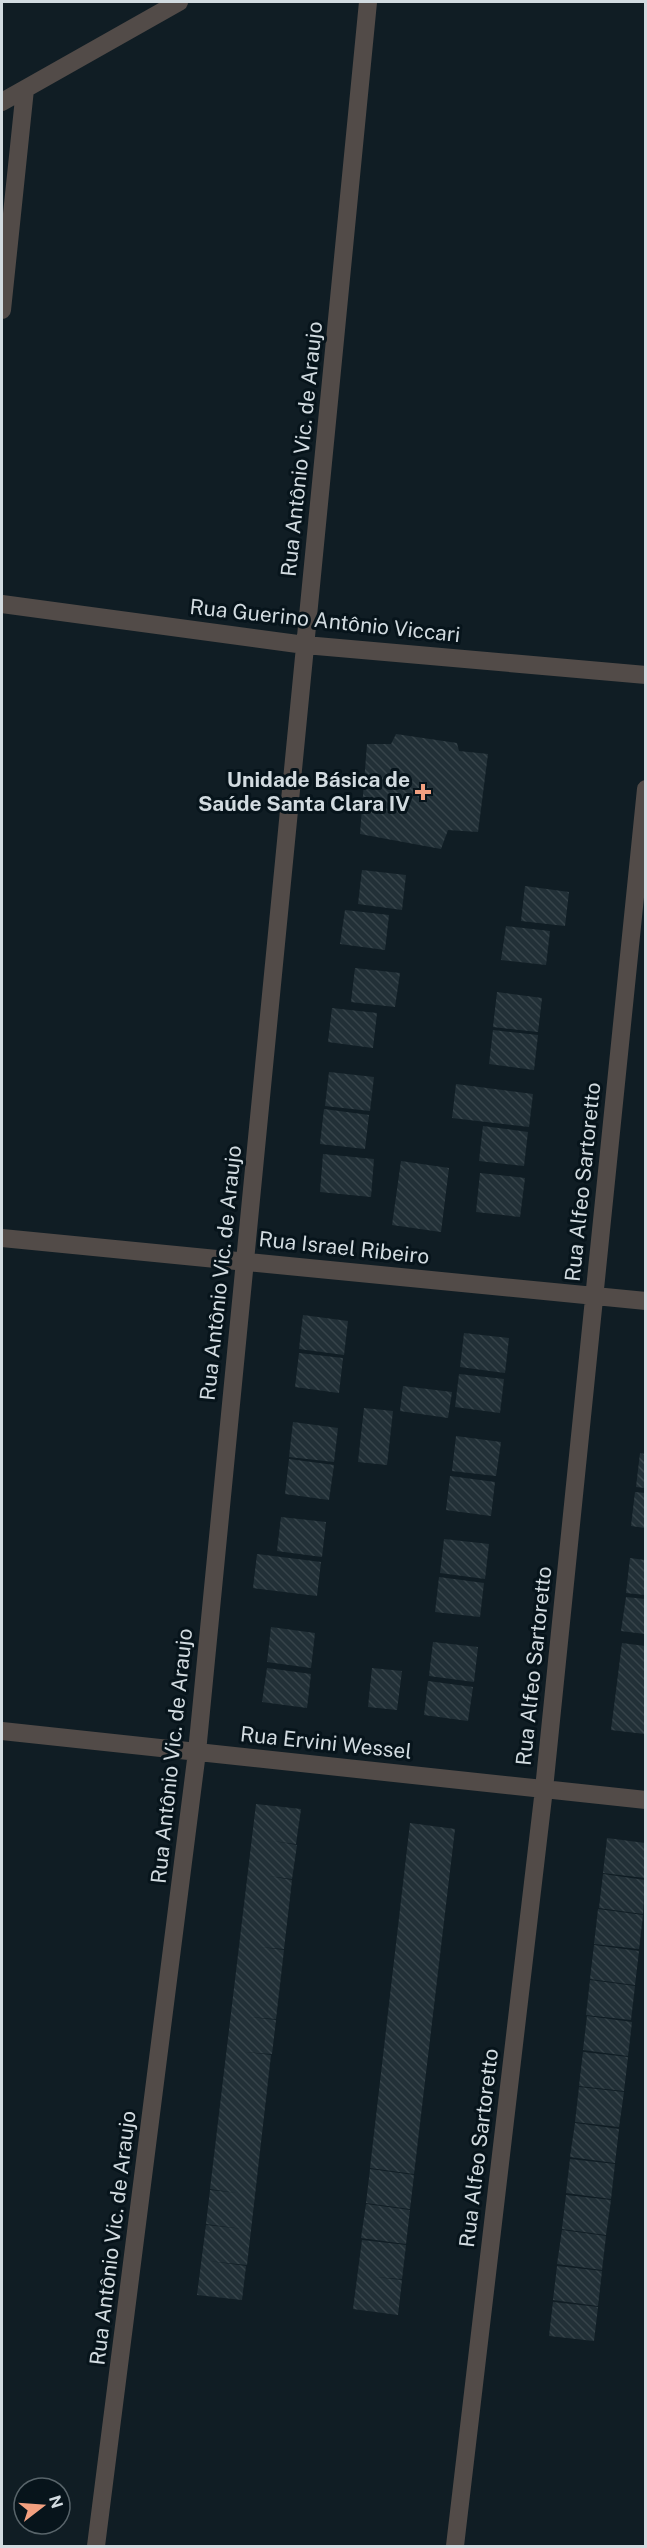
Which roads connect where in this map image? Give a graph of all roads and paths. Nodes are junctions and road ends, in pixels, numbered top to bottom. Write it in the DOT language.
graph roads {
  1 [pos="179,2"];
  2 [pos="368,2"];
  3 [pos="25,89"];
  4 [pos="2,102"];
  5 [pos="2,310"];
  6 [pos="2,604"];
  7 [pos="305,645"];
  8 [pos="645,675"];
  9 [pos="645,789"];
  10 [pos="2,1238"];
  11 [pos="245,1261"];
  12 [pos="594,1296"];
  13 [pos="645,1300"];
  14 [pos="2,1731"];
  15 [pos="197,1752"];
  16 [pos="544,1789"];
  17 [pos="645,1800"];
  18 [pos="96,2547"];
  19 [pos="455,2547"];
  1 -- 3 [label="street"];
  2 -- 7 [label="street, Rua Antônio Vic. de Araujo"];
  3 -- 4 [label="street"];
  3 -- 5 [label="street"];
  6 -- 7 [label="street, Rua Guerino Antônio Viccari"];
  7 -- 8 [label="street, Rua Guerino Antônio Viccari"];
  7 -- 11 [label="street, Rua Antônio Vic. de Araujo"];
  9 -- 12 [label="street, Rua Alfeo Sartoretto"];
  10 -- 11 [label="street, Rua Israel Ribeiro"];
  11 -- 12 [label="street, Rua Israel Ribeiro"];
  11 -- 15 [label="street, Rua Antônio Vic. de Araujo"];
  12 -- 13 [label="street, Rua Israel Ribeiro"];
  12 -- 16 [label="street, Rua Alfeo Sartoretto"];
  14 -- 15 [label="street, Rua Ervini Wessel"];
  15 -- 16 [label="street, Rua Ervini Wessel"];
  15 -- 18 [label="street, Rua Antônio Vic. de Araujo"];
  16 -- 17 [label="street, Rua Ervini Wessel"];
  16 -- 19 [label="street, Rua Alfeo Sartoretto"];
}
